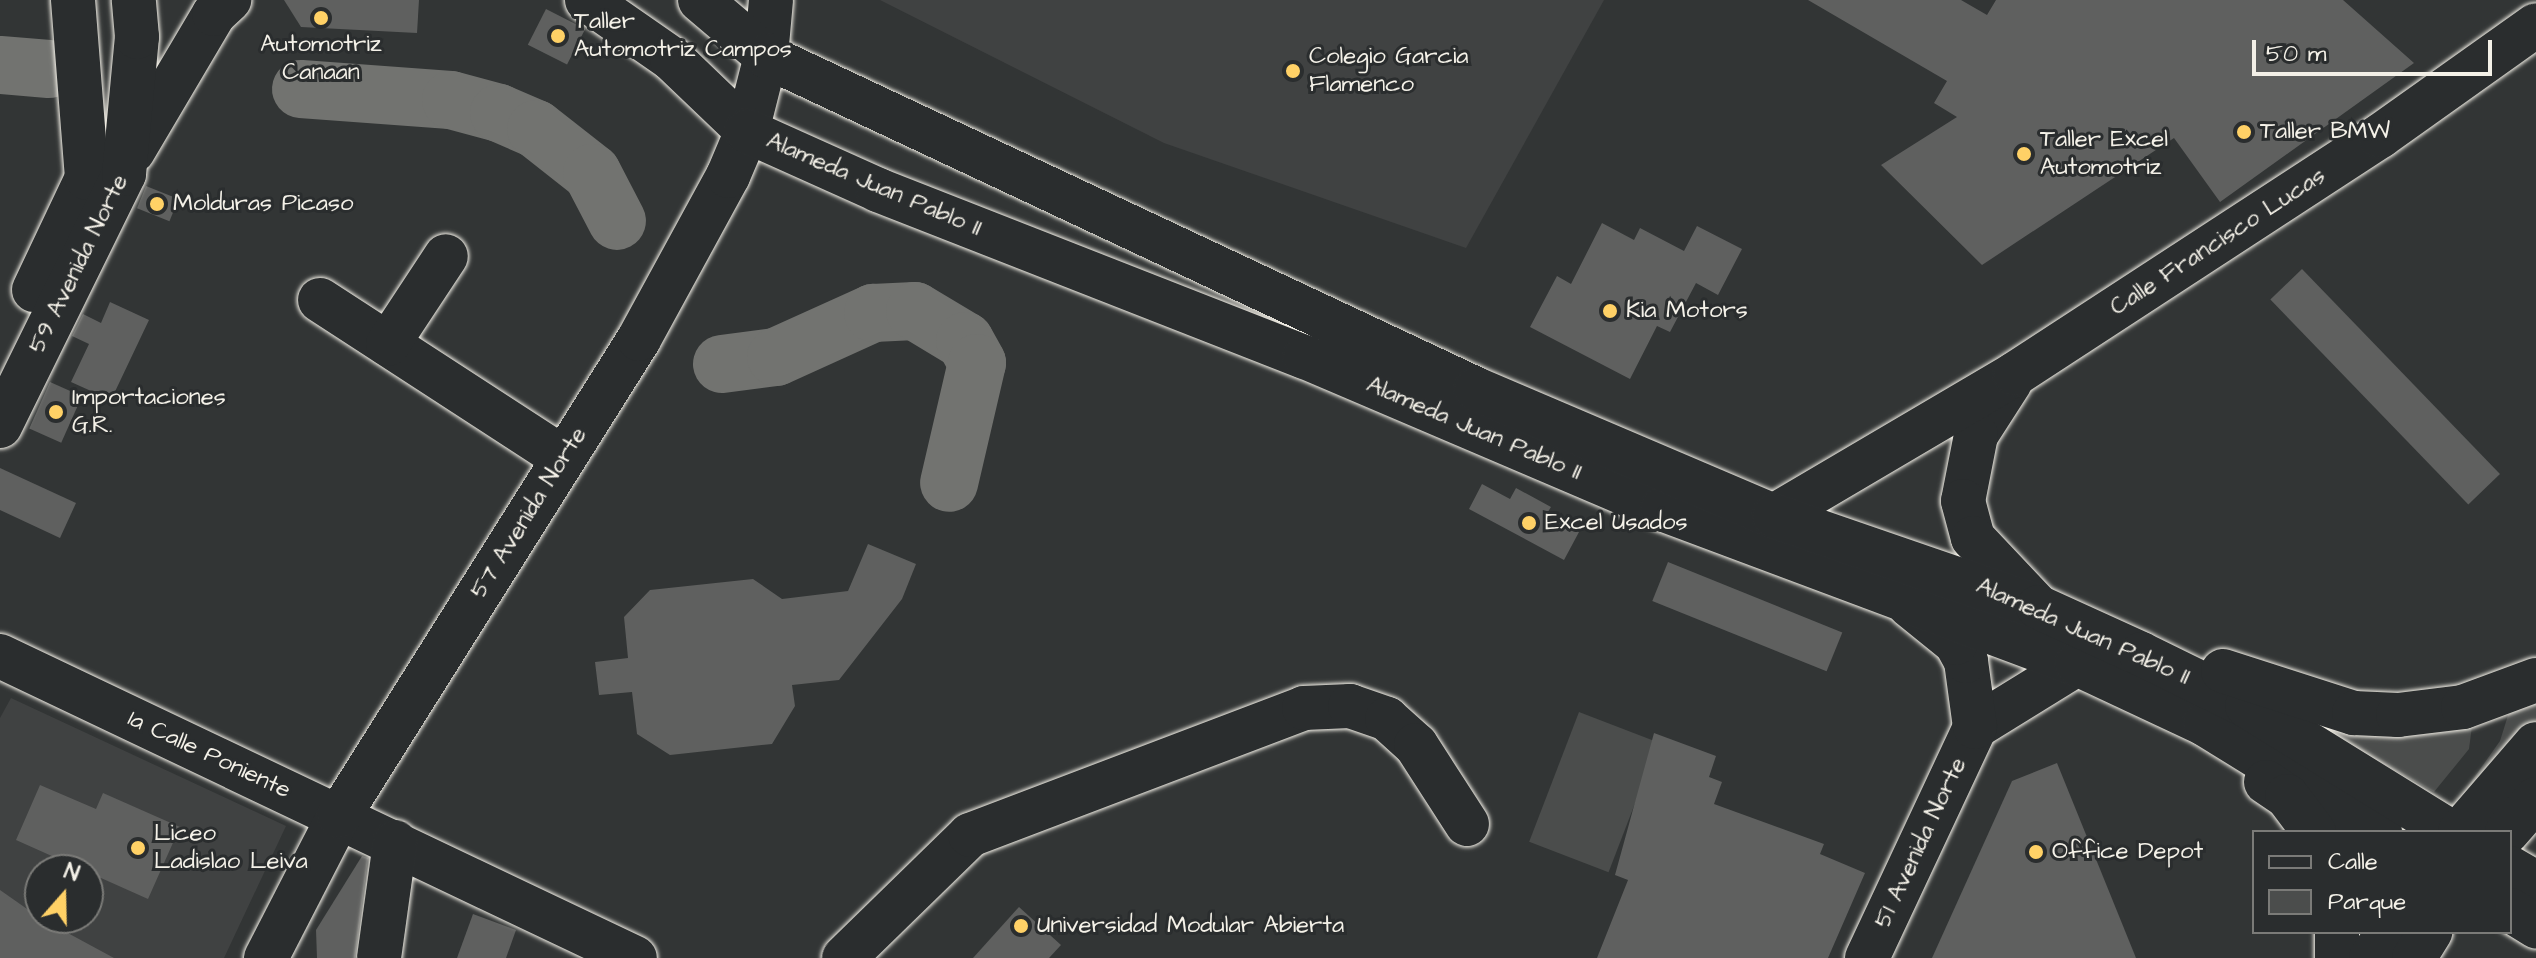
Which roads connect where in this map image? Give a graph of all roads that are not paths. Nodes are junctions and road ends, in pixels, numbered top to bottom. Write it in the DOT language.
graph roads {
  1 [pos="134,0"];
  2 [pos="229,0"];
  3 [pos="587,0"];
  4 [pos="700,0"];
  5 [pos="771,0"];
  6 [pos="69,11"];
  7 [pos="2528,36"];
  8 [pos="766,56"];
  9 [pos="747,131"];
  10 [pos="130,156"];
  11 [pos="446,256"];
  12 [pos="320,300"];
  13 [pos="388,344"];
  14 [pos="0,361"];
  15 [pos="2015,374"];
  16 [pos="0,426"];
  17 [pos="563,458"];
  18 [pos="1774,516"];
  19 [pos="1907,604"];
  20 [pos="2038,607"];
  21 [pos="0,656"];
  22 [pos="2077,664"];
  23 [pos="2536,680"];
  24 [pos="1975,727"];
  25 [pos="2536,744"];
  26 [pos="2536,799"];
  27 [pos="339,816"];
  28 [pos="1467,824"];
  29 [pos="2312,830"];
  30 [pos="2377,830"];
  31 [pos="2472,830"];
  32 [pos="395,842"];
  33 [pos="2512,869"];
  34 [pos="2536,883"];
  35 [pos="2512,911"];
  36 [pos="2536,926"];
  37 [pos="2341,934"];
  38 [pos="2425,934"];
  39 [pos="2377,952"];
  40 [pos="266,958"];
  41 [pos="379,958"];
  42 [pos="635,958"];
  43 [pos="844,958"];
  44 [pos="1867,958"];
  1 -- 10 [label="main road, 59 Avenida Norte"];
  2 -- 10 [label="main road"];
  3 -- 9 [label="main road, Alameda Juan Pablo II"];
  4 -- 8 [label="main road, Alameda Juan Pablo II"];
  5 -- 8 [label="main road, 57 Avenida Norte"];
  6 -- 14 [label="main road, 59 Avenida Norte"];
  7 -- 15 [label="main road, Calle Francisco Lucas"];
  8 -- 9 [label="main road, 57 Avenida Norte"];
  8 -- 18 [label="main road, Alameda Juan Pablo II"];
  9 -- 17 [label="main road, 57 Avenida Norte"];
  9 -- 19 [label="main road, Alameda Juan Pablo II"];
  10 -- 16 [label="main road, 59 Avenida Norte"];
  11 -- 13 [label="main road"];
  12 -- 13 [label="main road"];
  13 -- 17 [label="main road"];
  15 -- 18 [label="main road, Calle Francisco Lucas"];
  15 -- 20 [label="main road, Calle Francisco Lucas"];
  17 -- 27 [label="main road, 57 Avenida Norte"];
  18 -- 20 [label="main road, Alameda Juan Pablo II"];
  19 -- 22 [label="main road, Alameda Juan Pablo II"];
  19 -- 24 [label="main road, 51 Avenida Norte"];
  20 -- 23 [label="main road"];
  20 -- 31 [label="main road, Alameda Juan Pablo II"];
  21 -- 27 [label="main road, 1a Calle Poniente"];
  22 -- 24 [label="main road, 51 Avenida Norte"];
  22 -- 29 [label="main road"];
  22 -- 30 [label="main road, Alameda Juan Pablo II"];
  24 -- 44 [label="main road, 51 Avenida Norte"];
  25 -- 31 [label="main road"];
  26 -- 31 [label="main road"];
  27 -- 32 [label="main road, 1a Calle Poniente"];
  27 -- 40 [label="main road, 57 Avenida Norte"];
  28 -- 43 [label="main road"];
  32 -- 41 [label="main road"];
  32 -- 42 [label="main road, 1a Calle Poniente"];
  33 -- 34 [label="main road"];
  35 -- 36 [label="main road"];
  37 -- 39 [label="main road"];
  38 -- 39 [label="main road"];
}
